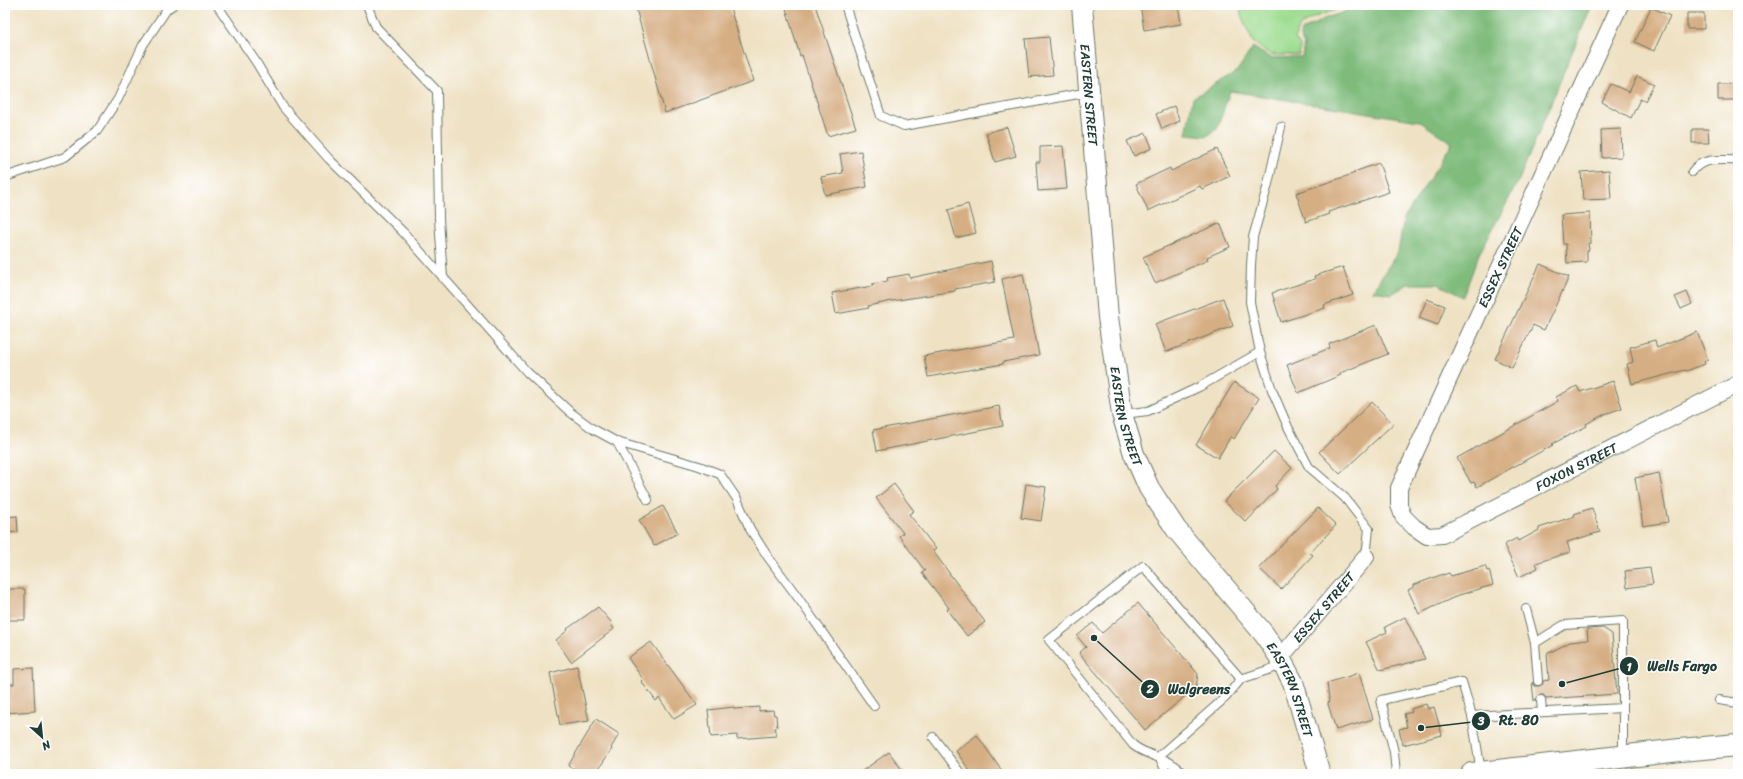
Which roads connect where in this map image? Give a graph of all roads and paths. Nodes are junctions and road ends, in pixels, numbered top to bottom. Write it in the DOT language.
graph roads {
  1 [pos="173,5"];
  2 [pos="217,5"];
  3 [pos="367,5"];
  4 [pos="846,5"];
  5 [pos="1082,5"];
  6 [pos="1620,5"];
  7 [pos="1089,92"];
  8 [pos="1281,127"];
  9 [pos="1738,160"];
  10 [pos="1692,172"];
  11 [pos="5,177"];
  12 [pos="443,278"];
  13 [pos="1260,352"];
  14 [pos="1738,384"];
  15 [pos="1122,414"];
  16 [pos="617,442"];
  17 [pos="648,500"];
  18 [pos="1414,527"];
  19 [pos="1366,557"];
  20 [pos="1526,609"];
  21 [pos="1536,643"];
  22 [pos="1282,661"];
  23 [pos="1241,678"];
  24 [pos="1538,681"];
  25 [pos="1540,700"];
  26 [pos="1719,700"];
  27 [pos="1738,703"];
  28 [pos="874,706"];
  29 [pos="1623,708"];
  30 [pos="1542,712"];
  31 [pos="1472,716"];
  32 [pos="933,737"];
  33 [pos="1738,745"];
  34 [pos="1159,756"];
  35 [pos="1623,756"];
  36 [pos="1489,773"];
  37 [pos="961,774"];
  38 [pos="1167,774"];
  39 [pos="1184,774"];
  40 [pos="1320,774"];
  41 [pos="1396,774"];
  1 -- 11 [label="lane"];
  2 -- 12 [label="lane"];
  3 -- 12 [label="lane"];
  4 -- 7 [label="lane"];
  5 -- 7 [label="street, EASTERN STREET"];
  6 -- 18 [label="street, ESSEX STREET"];
  7 -- 15 [label="street, EASTERN STREET"];
  8 -- 13 [label="lane"];
  9 -- 10 [label="lane"];
  12 -- 16 [label="lane"];
  13 -- 15 [label="lane"];
  13 -- 19 [label="lane"];
  14 -- 18 [label="street, FOXON STREET"];
  15 -- 22 [label="street, EASTERN STREET"];
  16 -- 17 [label="lane"];
  16 -- 28 [label="lane"];
  19 -- 22 [label="street, ESSEX STREET"];
  20 -- 21 [label="lane"];
  21 -- 24 [label="lane"];
  21 -- 29 [label="lane"];
  22 -- 23 [label="lane"];
  22 -- 40 [label="street, EASTERN STREET"];
  23 -- 34 [label="lane"];
  23 -- 34 [label="lane"];
  25 -- 30 [label="lane"];
  26 -- 27 [label="lane"];
  29 -- 30 [label="lane"];
  29 -- 35 [label="lane"];
  30 -- 31 [label="lane"];
  31 -- 36 [label="lane"];
  31 -- 41 [label="lane"];
  32 -- 37 [label="lane"];
  33 -- 35 [label="main road"];
  34 -- 38 [label="lane"];
  34 -- 39 [label="lane"];
  35 -- 36 [label="main road"];
}
